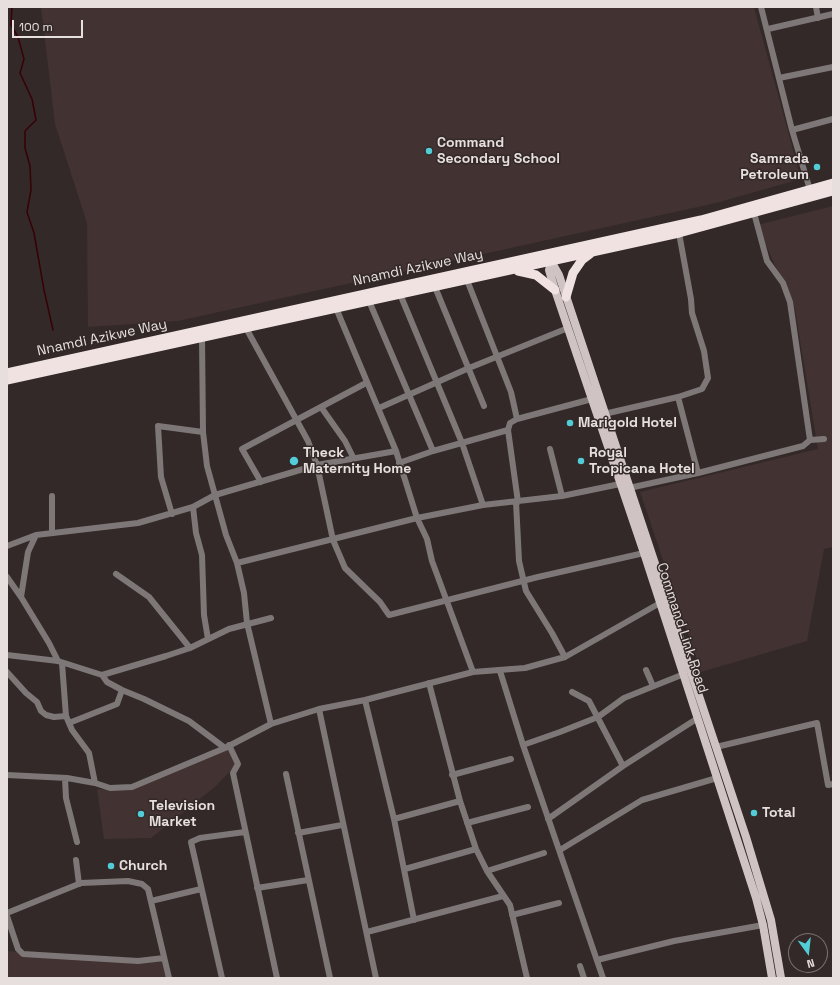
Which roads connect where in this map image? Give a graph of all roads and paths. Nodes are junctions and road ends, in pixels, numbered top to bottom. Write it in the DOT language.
graph roads {
  1 [pos="761,7"];
  2 [pos="816,7"];
  3 [pos="833,14"];
  4 [pos="818,18"];
  5 [pos="768,29"];
  6 [pos="833,67"];
  7 [pos="779,78"];
  8 [pos="833,119"];
  9 [pos="792,130"];
  10 [pos="833,183"];
  11 [pos="810,190"];
  12 [pos="833,191"];
  13 [pos="754,213"];
  14 [pos="679,233"];
  15 [pos="602,250"];
  16 [pos="563,251"];
  17 [pos="525,259"];
  18 [pos="551,262"];
  19 [pos="505,271"];
  20 [pos="467,280"];
  21 [pos="435,287"];
  22 [pos="555,290"];
  23 [pos="400,294"];
  24 [pos="566,297"];
  25 [pos="369,301"];
  26 [pos="336,308"];
  27 [pos="246,328"];
  28 [pos="568,328"];
  29 [pos="202,338"];
  30 [pos="498,356"];
  31 [pos="469,368"];
  32 [pos="7,373"];
  33 [pos="7,380"];
  34 [pos="437,382"];
  35 [pos="366,383"];
  36 [pos="409,395"];
  37 [pos="678,397"];
  38 [pos="592,399"];
  39 [pos="484,406"];
  40 [pos="321,407"];
  41 [pos="379,408"];
  42 [pos="604,414"];
  43 [pos="517,419"];
  44 [pos="296,421"];
  45 [pos="508,430"];
  46 [pos="203,432"];
  47 [pos="824,439"];
  48 [pos="810,440"];
  49 [pos="462,443"];
  50 [pos="550,449"];
  51 [pos="433,450"];
  52 [pos="396,451"];
  53 [pos="353,457"];
  54 [pos="400,463"];
  55 [pos="317,465"];
  56 [pos="698,473"];
  57 [pos="261,482"];
  58 [pos="620,484"];
  59 [pos="629,488"];
  60 [pos="215,495"];
  61 [pos="52,496"];
  62 [pos="562,496"];
  63 [pos="517,502"];
  64 [pos="483,505"];
  65 [pos="193,507"];
  66 [pos="172,514"];
  67 [pos="417,518"];
  68 [pos="637,524"];
  69 [pos="52,532"];
  70 [pos="36,535"];
  71 [pos="333,540"];
  72 [pos="7,546"];
  73 [pos="644,553"];
  74 [pos="237,563"];
  75 [pos="116,574"];
  76 [pos="7,578"];
  77 [pos="524,581"];
  78 [pos="21,597"];
  79 [pos="447,601"];
  80 [pos="660,603"];
  81 [pos="271,618"];
  82 [pos="247,623"];
  83 [pos="208,639"];
  84 [pos="190,648"];
  85 [pos="7,655"];
  86 [pos="565,657"];
  87 [pos="60,662"];
  88 [pos="646,670"];
  89 [pos="500,671"];
  90 [pos="7,672"];
  91 [pos="473,672"];
  92 [pos="684,674"];
  93 [pos="102,675"];
  94 [pos="429,683"];
  95 [pos="653,686"];
  96 [pos="122,690"];
  97 [pos="572,692"];
  98 [pos="365,700"];
  99 [pos="318,709"];
  100 [pos="66,716"];
  101 [pos="598,717"];
  102 [pos="698,718"];
  103 [pos="69,723"];
  104 [pos="271,724"];
  105 [pos="523,745"];
  106 [pos="227,746"];
  107 [pos="716,747"];
  108 [pos="511,759"];
  109 [pos="623,766"];
  110 [pos="286,774"];
  111 [pos="7,775"];
  112 [pos="452,775"];
  113 [pos="65,778"];
  114 [pos="717,778"];
  115 [pos="96,783"];
  116 [pos="833,784"];
  117 [pos="460,801"];
  118 [pos="528,807"];
  119 [pos="394,819"];
  120 [pos="548,819"];
  121 [pos="467,823"];
  122 [pos="342,825"];
  123 [pos="245,832"];
  124 [pos="298,832"];
  125 [pos="77,842"];
  126 [pos="476,849"];
  127 [pos="560,850"];
  128 [pos="544,853"];
  129 [pos="76,860"];
  130 [pos="405,869"];
  131 [pos="487,871"];
  132 [pos="308,880"];
  133 [pos="78,884"];
  134 [pos="257,888"];
  135 [pos="201,889"];
  136 [pos="503,896"];
  137 [pos="151,901"];
  138 [pos="559,903"];
  139 [pos="7,914"];
  140 [pos="512,915"];
  141 [pos="414,920"];
  142 [pos="763,925"];
  143 [pos="367,932"];
  144 [pos="164,958"];
  145 [pos="597,960"];
  146 [pos="580,966"];
  147 [pos="169,978"];
  148 [pos="222,978"];
  149 [pos="277,978"];
  150 [pos="330,978"];
  151 [pos="376,978"];
  152 [pos="527,978"];
  153 [pos="584,978"];
  154 [pos="603,978"];
  155 [pos="772,978"];
  156 [pos="780,978"];
  1 -- 5 [label="street"];
  2 -- 4 [label="street"];
  3 -- 4 [label="street"];
  4 -- 5 [label="street"];
  5 -- 7 [label="street"];
  6 -- 7 [label="street"];
  7 -- 9 [label="street"];
  8 -- 9 [label="street"];
  9 -- 11 [label="street"];
  10 -- 11 [label="highway, Nnamdi Azikwe Way"];
  11 -- 16 [label="highway, Nnamdi Azikwe Way"];
  12 -- 13 [label="highway, Nnamdi Azikwe Way"];
  13 -- 14 [label="highway, Nnamdi Azikwe Way"];
  13 -- 48 [label="street"];
  14 -- 15 [label="highway, Nnamdi Azikwe Way"];
  14 -- 37 [label="street"];
  15 -- 18 [label="highway, Nnamdi Azikwe Way"];
  15 -- 24 [label="highway"];
  16 -- 17 [label="highway, Nnamdi Azikwe Way"];
  16 -- 18 [label="main road"];
  17 -- 18 [label="main road"];
  17 -- 32 [label="highway, Nnamdi Azikwe Way"];
  18 -- 19 [label="highway, Nnamdi Azikwe Way"];
  18 -- 22 [label="main road, Command Link Road"];
  18 -- 24 [label="main road, Command Link Road"];
  19 -- 20 [label="highway, Nnamdi Azikwe Way"];
  19 -- 22 [label="highway"];
  20 -- 21 [label="highway, Nnamdi Azikwe Way"];
  20 -- 30 [label="street"];
  21 -- 23 [label="highway, Nnamdi Azikwe Way"];
  21 -- 31 [label="street"];
  22 -- 28 [label="main road, Command Link Road"];
  23 -- 25 [label="highway, Nnamdi Azikwe Way"];
  23 -- 34 [label="street"];
  24 -- 42 [label="main road, Command Link Road"];
  25 -- 26 [label="highway, Nnamdi Azikwe Way"];
  25 -- 36 [label="street"];
  26 -- 27 [label="highway, Nnamdi Azikwe Way"];
  26 -- 35 [label="street"];
  27 -- 29 [label="highway, Nnamdi Azikwe Way"];
  27 -- 44 [label="street"];
  28 -- 30 [label="street"];
  28 -- 38 [label="main road, Command Link Road"];
  29 -- 33 [label="highway, Nnamdi Azikwe Way"];
  29 -- 46 [label="street"];
  30 -- 31 [label="street"];
  30 -- 43 [label="street"];
  31 -- 34 [label="street"];
  31 -- 39 [label="street"];
  34 -- 36 [label="street"];
  34 -- 49 [label="street"];
  35 -- 40 [label="street"];
  35 -- 41 [label="street"];
  36 -- 41 [label="street"];
  36 -- 51 [label="street"];
  37 -- 42 [label="street"];
  37 -- 56 [label="street"];
  38 -- 43 [label="street"];
  38 -- 58 [label="main road, Command Link Road"];
  40 -- 44 [label="street"];
  40 -- 53 [label="street"];
  41 -- 52 [label="street"];
  42 -- 59 [label="main road, Command Link Road"];
  43 -- 45 [label="street"];
  44 -- 55 [label="street"];
  44 -- 57 [label="street"];
  45 -- 49 [label="street"];
  45 -- 63 [label="street"];
  46 -- 60 [label="street"];
  46 -- 66 [label="street"];
  47 -- 48 [label="street"];
  48 -- 56 [label="street"];
  49 -- 51 [label="street"];
  49 -- 64 [label="street"];
  50 -- 62 [label="street"];
  51 -- 54 [label="street"];
  52 -- 53 [label="street"];
  52 -- 54 [label="street"];
  53 -- 55 [label="street"];
  54 -- 67 [label="street"];
  55 -- 57 [label="street"];
  55 -- 71 [label="street"];
  56 -- 59 [label="street"];
  57 -- 60 [label="street"];
  58 -- 62 [label="street"];
  58 -- 68 [label="main road, Command Link Road"];
  59 -- 68 [label="main road, Command Link Road"];
  60 -- 65 [label="street"];
  60 -- 74 [label="street"];
  61 -- 69 [label="street"];
  62 -- 63 [label="street"];
  63 -- 64 [label="street"];
  63 -- 77 [label="street"];
  64 -- 67 [label="street"];
  65 -- 66 [label="street"];
  65 -- 83 [label="street"];
  66 -- 69 [label="street"];
  67 -- 71 [label="street"];
  67 -- 79 [label="street"];
  68 -- 73 [label="main road, Command Link Road"];
  68 -- 107 [label="main road, Command Link Road"];
  69 -- 70 [label="street"];
  70 -- 72 [label="street"];
  70 -- 78 [label="street"];
  71 -- 74 [label="street"];
  71 -- 79 [label="street"];
  73 -- 77 [label="street"];
  73 -- 80 [label="main road, Command Link Road"];
  74 -- 82 [label="street"];
  75 -- 84 [label="street"];
  76 -- 78 [label="street"];
  77 -- 79 [label="street"];
  77 -- 86 [label="street"];
  78 -- 87 [label="street"];
  79 -- 91 [label="street"];
  80 -- 86 [label="street"];
  80 -- 92 [label="main road, Command Link Road"];
  81 -- 82 [label="street"];
  82 -- 83 [label="street"];
  82 -- 104 [label="street"];
  83 -- 84 [label="street"];
  84 -- 93 [label="street"];
  85 -- 87 [label="street"];
  86 -- 89 [label="street"];
  87 -- 93 [label="street"];
  87 -- 100 [label="street"];
  88 -- 95 [label="street"];
  89 -- 91 [label="street"];
  89 -- 105 [label="street"];
  90 -- 100 [label="street"];
  91 -- 94 [label="street"];
  92 -- 95 [label="street"];
  92 -- 102 [label="main road, Command Link Road"];
  93 -- 96 [label="street"];
  94 -- 98 [label="street"];
  94 -- 112 [label="street"];
  95 -- 101 [label="street"];
  96 -- 103 [label="street"];
  96 -- 106 [label="street"];
  97 -- 101 [label="street"];
  98 -- 99 [label="street"];
  98 -- 119 [label="street"];
  99 -- 104 [label="street"];
  99 -- 122 [label="street"];
  100 -- 103 [label="street"];
  101 -- 105 [label="street"];
  101 -- 109 [label="street"];
  102 -- 109 [label="street"];
  102 -- 114 [label="main road, Command Link Road"];
  103 -- 115 [label="street"];
  104 -- 106 [label="street"];
  105 -- 120 [label="street"];
  106 -- 115 [label="street"];
  106 -- 123 [label="street"];
  107 -- 116 [label="street"];
  107 -- 156 [label="main road, Command Link Road"];
  108 -- 112 [label="street"];
  109 -- 120 [label="street"];
  110 -- 124 [label="street"];
  111 -- 113 [label="street"];
  112 -- 117 [label="street"];
  113 -- 115 [label="street"];
  113 -- 125 [label="street"];
  114 -- 127 [label="street"];
  114 -- 142 [label="main road, Command Link Road"];
  117 -- 119 [label="street"];
  117 -- 121 [label="street"];
  118 -- 121 [label="street"];
  119 -- 130 [label="street"];
  120 -- 127 [label="street"];
  121 -- 126 [label="street"];
  122 -- 124 [label="street"];
  122 -- 143 [label="street"];
  123 -- 134 [label="street"];
  123 -- 135 [label="street"];
  124 -- 132 [label="street"];
  126 -- 130 [label="street"];
  126 -- 131 [label="street"];
  127 -- 145 [label="street"];
  128 -- 131 [label="street"];
  129 -- 133 [label="street"];
  130 -- 141 [label="street"];
  131 -- 136 [label="street"];
  132 -- 134 [label="street"];
  132 -- 150 [label="street"];
  133 -- 137 [label="street"];
  133 -- 139 [label="street"];
  134 -- 149 [label="street"];
  135 -- 137 [label="street"];
  135 -- 148 [label="street"];
  136 -- 140 [label="street"];
  136 -- 141 [label="street"];
  137 -- 144 [label="street"];
  138 -- 140 [label="street"];
  139 -- 144 [label="street"];
  140 -- 152 [label="street"];
  141 -- 143 [label="street"];
  142 -- 145 [label="street"];
  142 -- 155 [label="main road, Command Link Road"];
  143 -- 151 [label="street"];
  144 -- 147 [label="street"];
  145 -- 154 [label="street"];
  146 -- 153 [label="street"];
}
